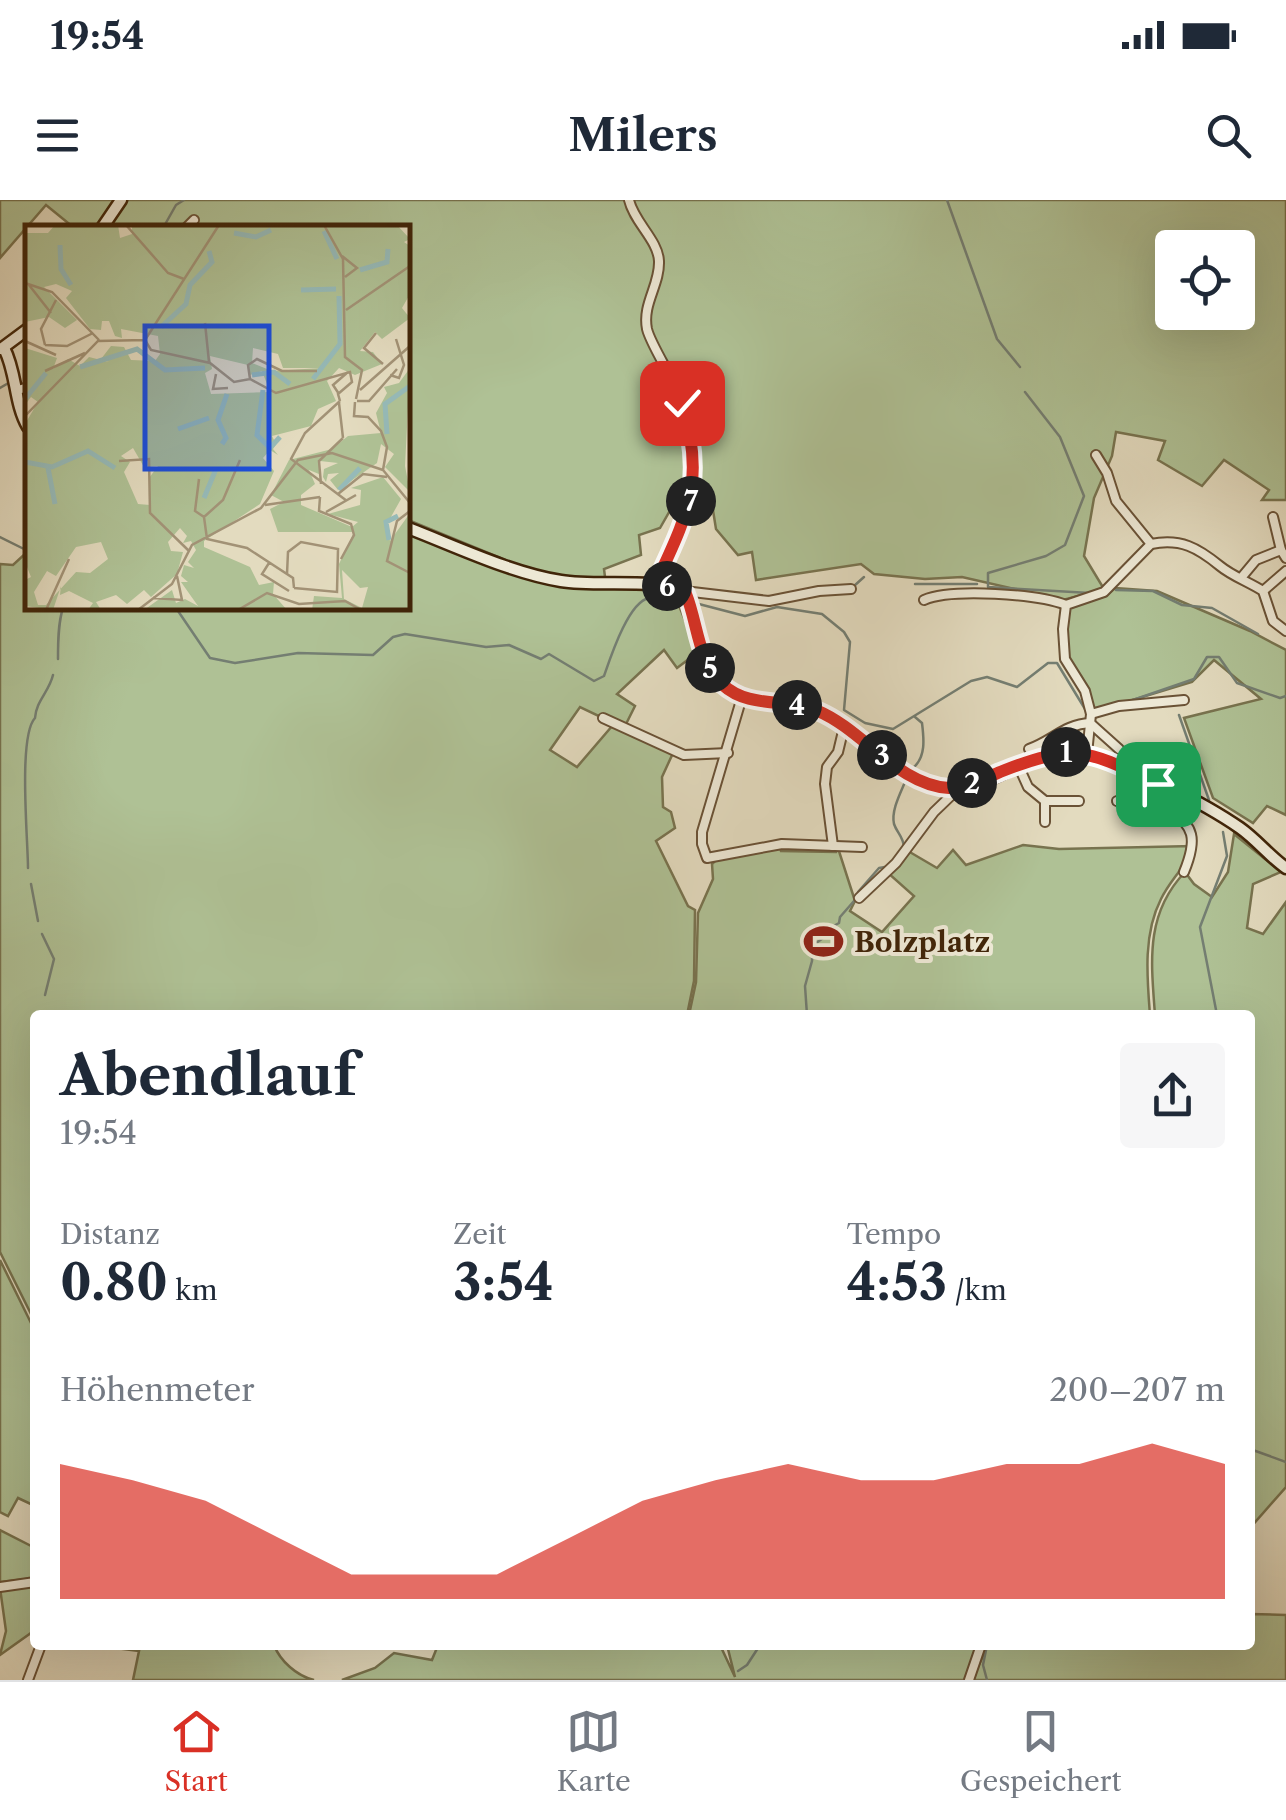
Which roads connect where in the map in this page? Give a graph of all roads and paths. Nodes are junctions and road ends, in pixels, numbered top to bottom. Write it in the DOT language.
graph roads {
  1 [pos="122,200"];
  2 [pos="629,200"];
  3 [pos="194,220"];
  4 [pos="104,225"];
  5 [pos="189,225"];
  6 [pos="25,331"];
  7 [pos="2,349"];
  8 [pos="19,384"];
  9 [pos="25,420"];
  10 [pos="1096,455"];
  11 [pos="1273,517"];
  12 [pos="410,529"];
  13 [pos="1151,544"];
  14 [pos="1283,554"];
  15 [pos="1286,571"];
  16 [pos="1241,578"];
  17 [pos="659,586"];
  18 [pos="851,589"];
  19 [pos="1264,591"];
  20 [pos="685,592"];
  21 [pos="924,600"];
  22 [pos="1066,604"];
  23 [pos="1286,632"];
  24 [pos="742,697"];
  25 [pos="1184,700"];
  26 [pos="1090,714"];
  27 [pos="603,718"];
  28 [pos="844,727"];
  29 [pos="1029,748"];
  30 [pos="1120,749"];
  31 [pos="728,754"];
  32 [pos="1087,754"];
  33 [pos="1018,765"];
  34 [pos="960,786"];
  35 [pos="1157,788"];
  36 [pos="1045,801"];
  37 [pos="1079,801"];
  38 [pos="1116,801"];
  39 [pos="1045,822"];
  40 [pos="834,846"];
  41 [pos="862,847"];
  42 [pos="1286,868"];
  43 [pos="1184,872"];
  44 [pos="859,898"];
  45 [pos="30,1583"];
  46 [pos="0,1586"];
  47 [pos="39,1650"];
  48 [pos="979,1650"];
  49 [pos="28,1680"];
  50 [pos="968,1680"];
  1 -- 4 [label="main road"];
  2 -- 17 [label="street"];
  3 -- 5 [label="street"];
  6 -- 7 [label="main road"];
  7 -- 8 [label="main road"];
  8 -- 9 [label="main road"];
  10 -- 13 [label="street"];
  11 -- 14 [label="street"];
  12 -- 17 [label="main road"];
  13 -- 16 [label="street"];
  13 -- 22 [label="street"];
  14 -- 16 [label="street"];
  15 -- 19 [label="street"];
  16 -- 19 [label="street"];
  17 -- 20 [label="main road"];
  18 -- 20 [label="street"];
  19 -- 23 [label="street"];
  20 -- 24 [label="main road"];
  21 -- 22 [label="street"];
  22 -- 26 [label="street"];
  24 -- 28 [label="main road"];
  24 -- 31 [label="street"];
  25 -- 26 [label="street"];
  26 -- 29 [label="street"];
  26 -- 30 [label="street"];
  26 -- 32 [label="street"];
  27 -- 31 [label="street"];
  28 -- 34 [label="main road"];
  28 -- 40 [label="street"];
  31 -- 40 [label="street"];
  32 -- 33 [label="main road"];
  32 -- 35 [label="main road"];
  33 -- 34 [label="main road"];
  33 -- 36 [label="street"];
  34 -- 44 [label="street"];
  35 -- 38 [label="street"];
  35 -- 42 [label="main road"];
  35 -- 43 [label="street"];
  36 -- 37 [label="street"];
  36 -- 39 [label="street"];
  40 -- 41 [label="street"];
  45 -- 46 [label="street"];
  47 -- 49 [label="street"];
  48 -- 50 [label="street"];
}
